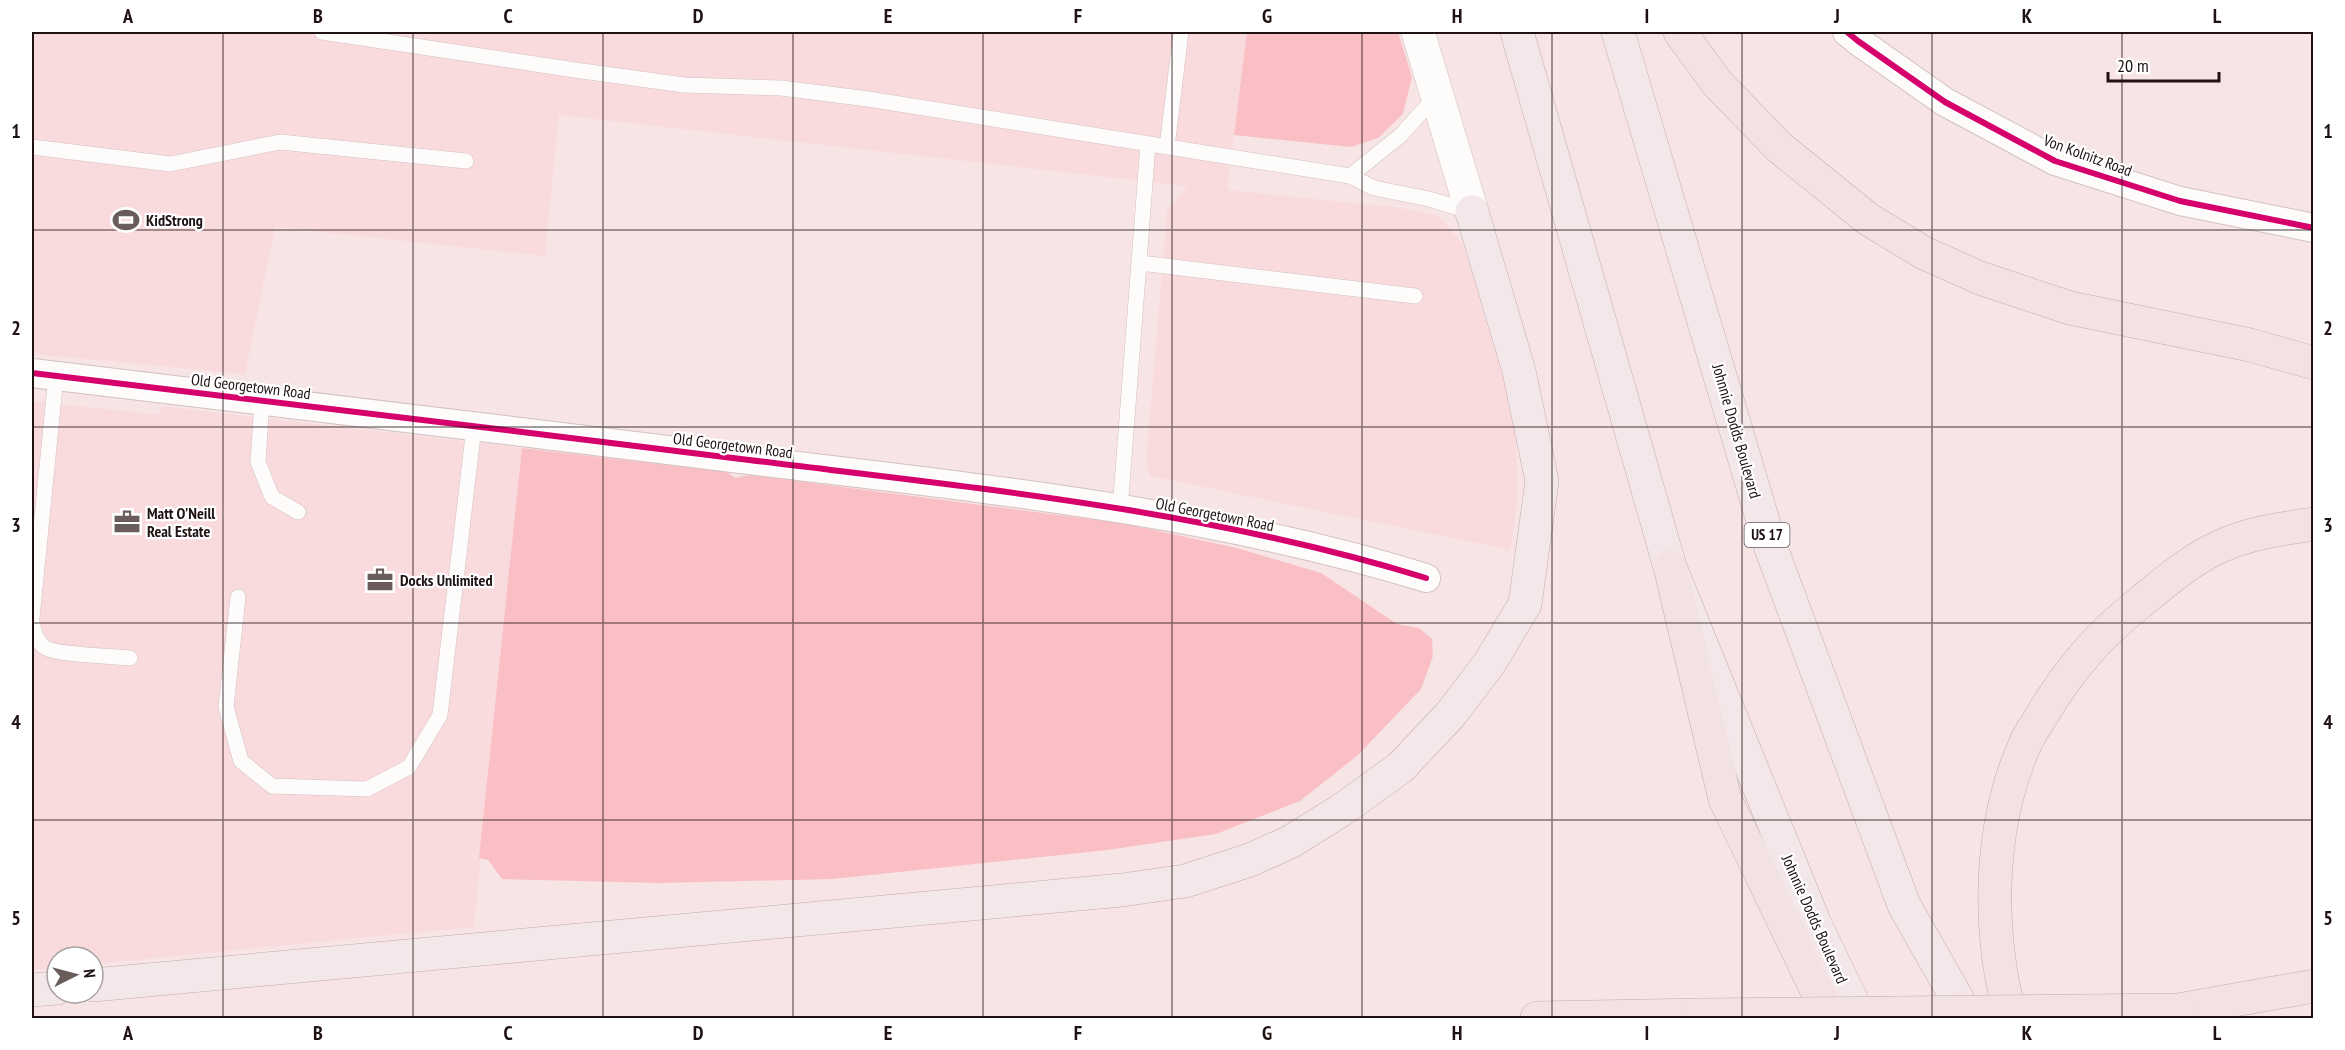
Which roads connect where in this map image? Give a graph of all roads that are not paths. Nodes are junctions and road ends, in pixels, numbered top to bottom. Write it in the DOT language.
graph roads {
  1 [pos="322,32"];
  2 [pos="1181,32"];
  3 [pos="1418,32"];
  4 [pos="1517,32"];
  5 [pos="1618,32"];
  6 [pos="1680,32"];
  7 [pos="1847,32"];
  8 [pos="1437,95"];
  9 [pos="1148,144"];
  10 [pos="32,147"];
  11 [pos="1167,147"];
  12 [pos="466,162"];
  13 [pos="1350,176"];
  14 [pos="1472,212"];
  15 [pos="2313,228"];
  16 [pos="1140,263"];
  17 [pos="1415,296"];
  18 [pos="2313,363"];
  19 [pos="44,375"];
  20 [pos="262,401"];
  21 [pos="474,427"];
  22 [pos="1120,510"];
  23 [pos="298,512"];
  24 [pos="2313,524"];
  25 [pos="1670,567"];
  26 [pos="1426,578"];
  27 [pos="238,597"];
  28 [pos="32,620"];
  29 [pos="130,658"];
  30 [pos="105,984"];
  31 [pos="2313,986"];
  32 [pos="2178,1010"];
  33 [pos="2313,1010"];
  34 [pos="1537,1018"];
  35 [pos="1830,1018"];
  36 [pos="1860,1018"];
  37 [pos="1968,1018"];
  38 [pos="2011,1018"];
  1 -- 9 [label="lane"];
  2 -- 11 [label="lane"];
  3 -- 8 [label="main road"];
  4 -- 25 [label="highway, Johnnie Dodds Boulevard"];
  5 -- 37 [label="highway, Johnnie Dodds Boulevard / US 17"];
  6 -- 18 [label="highway"];
  7 -- 15 [label="street, Von Kolnitz Road"];
  8 -- 13 [label="lane"];
  8 -- 14 [label="main road"];
  9 -- 11 [label="lane"];
  9 -- 16 [label="lane"];
  10 -- 12 [label="lane"];
  11 -- 13 [label="lane"];
  13 -- 14 [label="lane"];
  14 -- 30 [label="highway"];
  16 -- 17 [label="lane"];
  16 -- 22 [label="lane"];
  19 -- 20 [label="street, Old Georgetown Road"];
  19 -- 28 [label="lane"];
  20 -- 21 [label="street, Old Georgetown Road"];
  20 -- 23 [label="lane"];
  21 -- 22 [label="street, Old Georgetown Road"];
  21 -- 27 [label="lane"];
  22 -- 26 [label="street, Old Georgetown Road"];
  24 -- 38 [label="highway"];
  25 -- 35 [label="highway"];
  25 -- 36 [label="highway, Johnnie Dodds Boulevard"];
  28 -- 29 [label="lane"];
  31 -- 32 [label="highway"];
  32 -- 33 [label="highway"];
  32 -- 34 [label="highway, bridge"];
}
